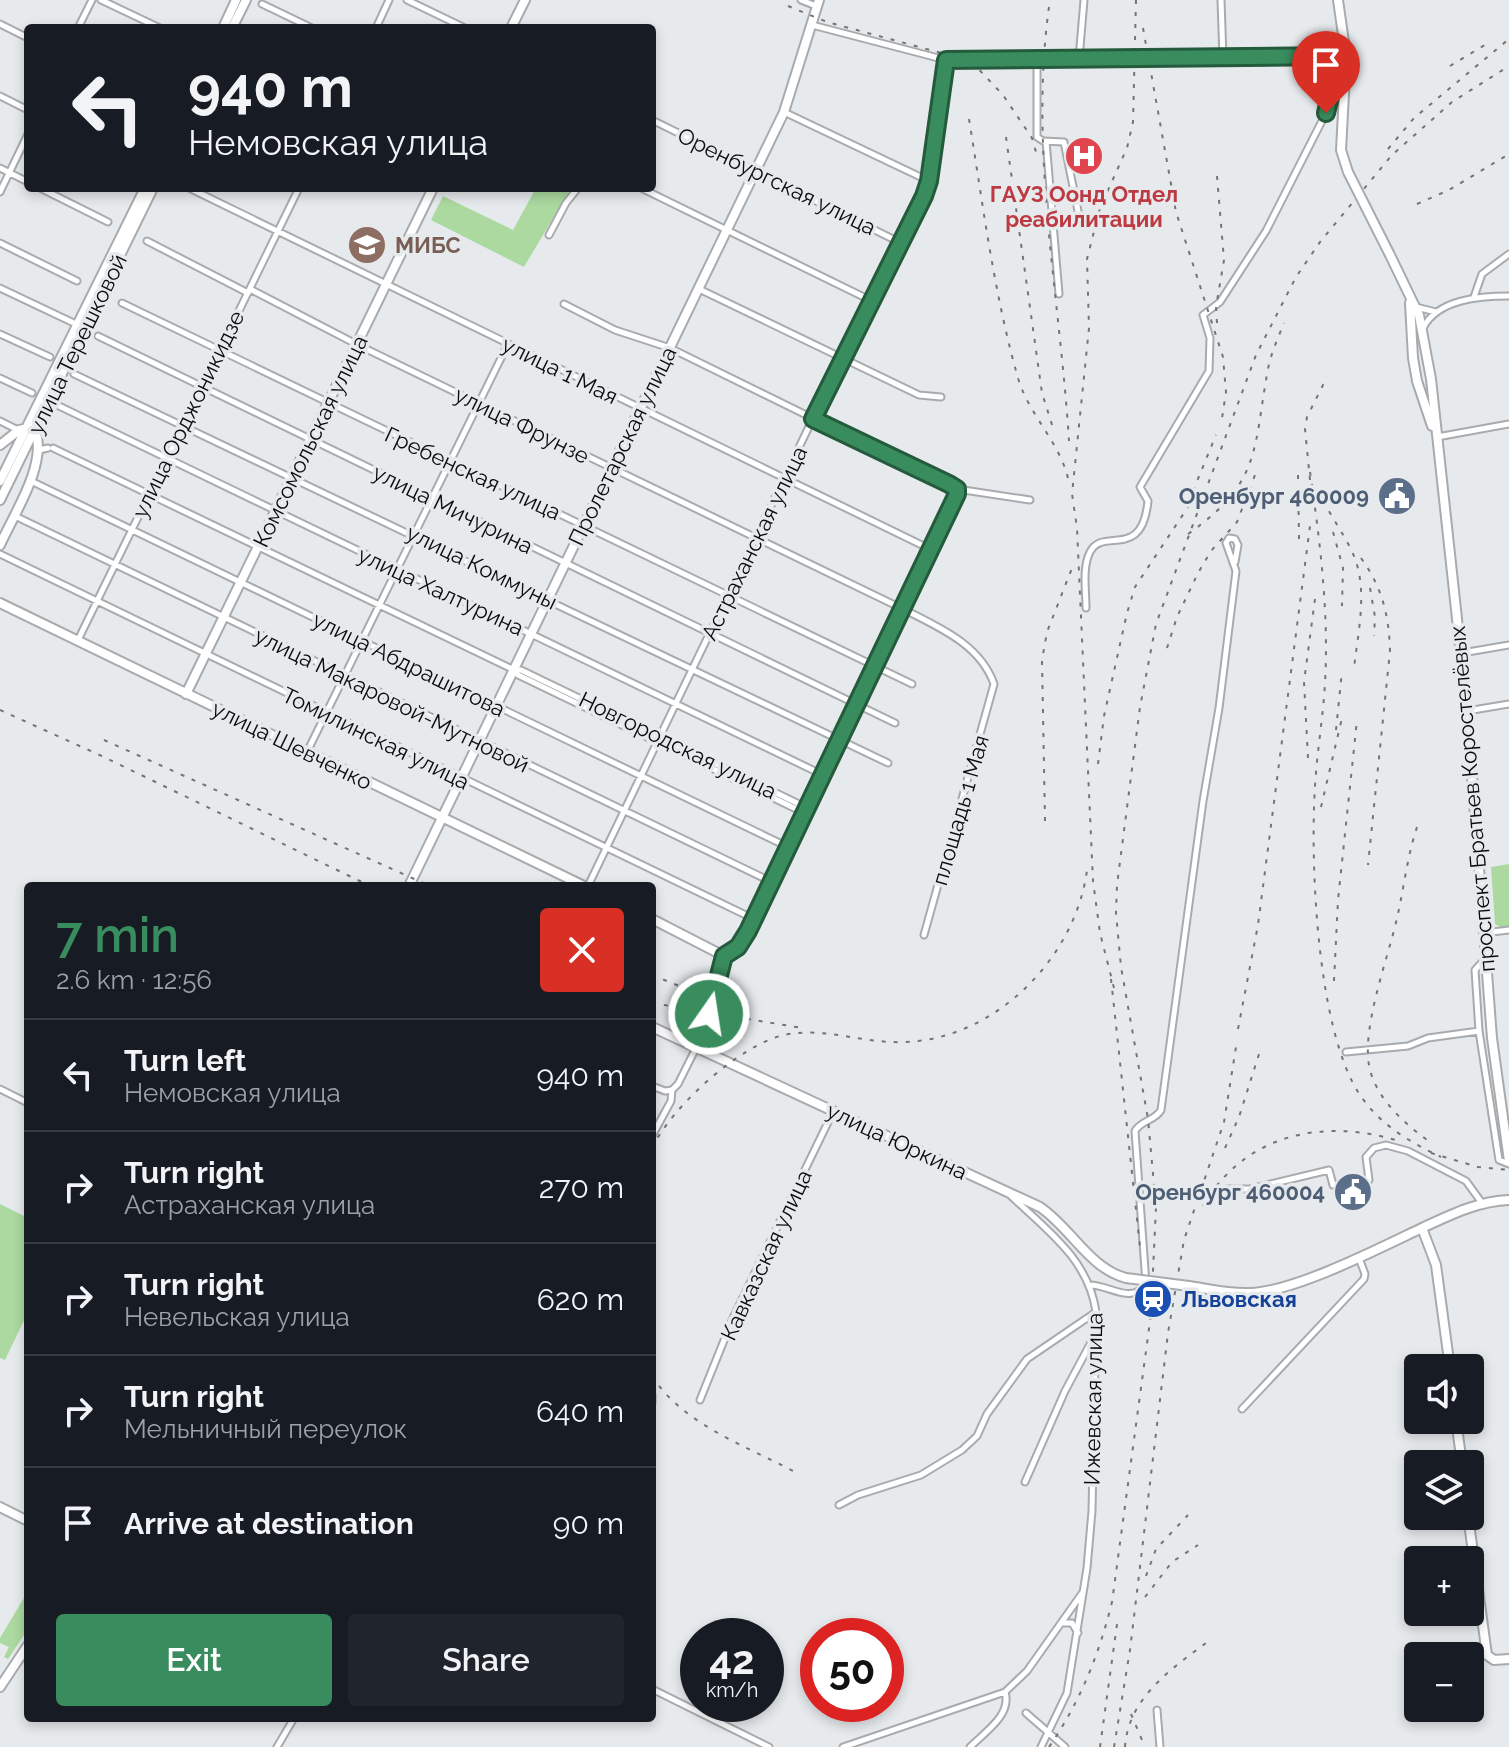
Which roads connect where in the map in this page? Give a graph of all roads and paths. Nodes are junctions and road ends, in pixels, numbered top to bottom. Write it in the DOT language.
graph roads {
  1 [pos="92,0"];
  2 [pos="101,0"];
  3 [pos="236,0"];
  4 [pos="246,0"];
  5 [pos="389,0"];
  6 [pos="407,0"];
  7 [pos="525,0"];
  8 [pos="801,0"];
  9 [pos="1084,0"];
  10 [pos="1221,0"];
  11 [pos="1338,0"];
  12 [pos="818,3"];
  13 [pos="262,4"];
  14 [pos="0,24"];
  15 [pos="80,24"];
  16 [pos="152,24"];
  17 [pos="225,24"];
  18 [pos="234,24"];
  19 [pos="304,24"];
  20 [pos="378,24"];
  21 [pos="457,24"];
  22 [pos="513,24"];
  23 [pos="812,25"];
  24 [pos="24,36"];
  25 [pos="1343,56"];
  26 [pos="1037,58"];
  27 [pos="1223,58"];
  28 [pos="1079,59"];
  29 [pos="946,60"];
  30 [pos="0,96"];
  31 [pos="24,108"];
  32 [pos="784,112"];
  33 [pos="656,122"];
  34 [pos="1046,141"];
  35 [pos="24,142"];
  36 [pos="0,168"];
  37 [pos="756,170"];
  38 [pos="9,173"];
  39 [pos="24,180"];
  40 [pos="929,181"];
  41 [pos="0,192"];
  42 [pos="48,192"];
  43 [pos="143,192"];
  44 [pos="151,192"];
  45 [pos="197,192"];
  46 [pos="297,192"];
  47 [pos="431,192"];
  48 [pos="575,192"];
  49 [pos="649,192"];
  50 [pos="1078,211"];
  51 [pos="108,222"];
  52 [pos="278,230"];
  53 [pos="726,230"];
  54 [pos="549,235"];
  55 [pos="147,241"];
  56 [pos="0,243"];
  57 [pos="901,243"];
  58 [pos="1509,254"];
  59 [pos="77,281"];
  60 [pos="387,285"];
  61 [pos="0,288"];
  62 [pos="698,289"];
  63 [pos="249,291"];
  64 [pos="1059,294"];
  65 [pos="1409,294"];
  66 [pos="1509,296"];
  67 [pos="1474,297"];
  68 [pos="872,301"];
  69 [pos="122,303"];
  70 [pos="564,304"];
  71 [pos="1416,307"];
  72 [pos="1437,312"];
  73 [pos="78,325"];
  74 [pos="1423,328"];
  75 [pos="0,334"];
  76 [pos="98,336"];
  77 [pos="508,344"];
  78 [pos="358,345"];
  79 [pos="670,348"];
  80 [pos="219,349"];
  81 [pos="1428,354"];
  82 [pos="50,357"];
  83 [pos="842,358"];
  84 [pos="1413,358"];
  85 [pos="74,374"];
  86 [pos="0,378"];
  87 [pos="1431,379"];
  88 [pos="1417,381"];
  89 [pos="201,385"];
  90 [pos="32,393"];
  91 [pos="941,397"];
  92 [pos="479,404"];
  93 [pos="329,405"];
  94 [pos="59,406"];
  95 [pos="641,409"];
  96 [pos="813,419"];
  97 [pos="0,421"];
  98 [pos="183,424"];
  99 [pos="1509,424"];
  100 [pos="24,430"];
  101 [pos="1436,437"];
  102 [pos="311,440"];
  103 [pos="0,445"];
  104 [pos="47,449"];
  105 [pos="166,458"];
  106 [pos="450,462"];
  107 [pos="612,468"];
  108 [pos="294,477"];
  109 [pos="785,478"];
  110 [pos="30,480"];
  111 [pos="0,481"];
  112 [pos="957,489"];
  113 [pos="148,494"];
  114 [pos="432,498"];
  115 [pos="0,500"];
  116 [pos="1030,500"];
  117 [pos="276,512"];
  118 [pos="14,515"];
  119 [pos="584,526"];
  120 [pos="132,529"];
  121 [pos="414,535"];
  122 [pos="756,540"];
  123 [pos="0,545"];
  124 [pos="258,547"];
  125 [pos="932,550"];
  126 [pos="0,554"];
  127 [pos="1235,562"];
  128 [pos="566,563"];
  129 [pos="115,564"];
  130 [pos="398,570"];
  131 [pos="241,583"];
  132 [pos="729,596"];
  133 [pos="549,599"];
  134 [pos="97,601"];
  135 [pos="0,603"];
  136 [pos="380,606"];
  137 [pos="1086,608"];
  138 [pos="903,609"];
  139 [pos="223,617"];
  140 [pos="531,634"];
  141 [pos="710,634"];
  142 [pos="78,641"];
  143 [pos="363,642"];
  144 [pos="1509,645"];
  145 [pos="1461,653"];
  146 [pos="205,654"];
  147 [pos="875,667"];
  148 [pos="693,669"];
  149 [pos="514,670"];
  150 [pos="345,677"];
  151 [pos="912,684"];
  152 [pos="994,684"];
  153 [pos="186,694"];
  154 [pos="857,704"];
  155 [pos="1509,704"];
  156 [pos="676,705"];
  157 [pos="497,707"];
  158 [pos="1467,711"];
  159 [pos="327,714"];
  160 [pos="895,723"];
  161 [pos="841,739"];
  162 [pos="659,740"];
  163 [pos="479,742"];
  164 [pos="307,752"];
  165 [pos="888,763"];
  166 [pos="823,775"];
  167 [pos="642,777"];
  168 [pos="462,779"];
  169 [pos="806,810"];
  170 [pos="625,812"];
  171 [pos="443,817"];
  172 [pos="788,847"];
  173 [pos="606,849"];
  174 [pos="411,882"];
  175 [pos="578,882"];
  176 [pos="588,882"];
  177 [pos="772,882"];
  178 [pos="754,919"];
  179 [pos="656,921"];
  180 [pos="1509,930"];
  181 [pos="1484,933"];
  182 [pos="924,935"];
  183 [pos="724,956"];
  184 [pos="1486,958"];
  185 [pos="656,1029"];
  186 [pos="1479,1031"];
  187 [pos="696,1048"];
  188 [pos="1346,1052"];
  189 [pos="656,1088"];
  190 [pos="0,1089"];
  191 [pos="672,1090"];
  192 [pos="24,1101"];
  193 [pos="833,1112"];
  194 [pos="656,1129"];
  195 [pos="1509,1163"];
  196 [pos="1227,1189"];
  197 [pos="1007,1191"];
  198 [pos="1509,1200"];
  199 [pos="1483,1204"];
  200 [pos="1052,1216"];
  201 [pos="1042,1225"];
  202 [pos="1422,1228"];
  203 [pos="1359,1257"];
  204 [pos="1090,1285"];
  205 [pos="1096,1312"];
  206 [pos="1096,1332"];
  207 [pos="1448,1354"];
  208 [pos="700,1400"];
  209 [pos="1242,1409"];
  210 [pos="1025,1482"];
  211 [pos="839,1505"];
  212 [pos="0,1507"];
  213 [pos="24,1519"];
  214 [pos="1470,1530"];
  215 [pos="1084,1591"];
  216 [pos="1061,1624"];
  217 [pos="1078,1634"];
  218 [pos="24,1651"];
  219 [pos="1509,1659"];
  220 [pos="0,1687"];
  221 [pos="656,1691"];
  222 [pos="1005,1692"];
  223 [pos="1157,1710"];
  224 [pos="1026,1713"];
  225 [pos="292,1722"];
  226 [pos="1049,1733"];
  227 [pos="277,1747"];
  228 [pos="769,1747"];
  229 [pos="843,1747"];
  230 [pos="970,1747"];
  231 [pos="1041,1747"];
  232 [pos="1064,1747"];
  233 [pos="1160,1747"];
  1 -- 15 [label="street"];
  2 -- 16 [label="street"];
  3 -- 17 [label="main road"];
  4 -- 18 [label="main road"];
  5 -- 20 [label="street"];
  6 -- 21 [label="street"];
  7 -- 22 [label="main road"];
  8 -- 12 [label="street"];
  9 -- 28 [label="street"];
  10 -- 27 [label="street"];
  11 -- 25 [label="main road, проспект Братьев Коростелёвых"];
  12 -- 23 [label="main road, Пролетарская улица"];
  13 -- 19 [label="street"];
  14 -- 24 [label="street"];
  23 -- 29 [label="street"];
  23 -- 32 [label="main road, Пролетарская улица"];
  25 -- 27 [label="street"];
  25 -- 65 [label="main road, проспект Братьев Коростелёвых, bridge"];
  25 -- 137 [label="street"];
  26 -- 28 [label="street"];
  26 -- 29 [label="street"];
  26 -- 34 [label="street"];
  27 -- 28 [label="street"];
  29 -- 40 [label="street, Астраханская улица"];
  30 -- 31 [label="street"];
  32 -- 37 [label="main road, Пролетарская улица"];
  32 -- 40 [label="street"];
  33 -- 37 [label="street, Оренбургская улица"];
  34 -- 50 [label="street"];
  34 -- 64 [label="street"];
  35 -- 38 [label="street"];
  36 -- 38 [label="street"];
  37 -- 53 [label="main road, Пролетарская улица"];
  37 -- 57 [label="street, Оренбургская улица"];
  38 -- 39 [label="street"];
  38 -- 41 [label="street"];
  40 -- 57 [label="street, Астраханская улица"];
  42 -- 51 [label="street"];
  43 -- 73 [label="main road, улица Терешковой"];
  44 -- 100 [label="main road, улица Терешковой"];
  45 -- 52 [label="street, улица 1 Мая"];
  46 -- 52 [label="street, улица Орджоникидзе"];
  47 -- 60 [label="main road, Комсомольская улица"];
  48 -- 54 [label="street"];
  49 -- 53 [label="street"];
  52 -- 60 [label="street, улица 1 Мая"];
  52 -- 63 [label="street, улица Орджоникидзе"];
  53 -- 62 [label="main road, Пролетарская улица"];
  53 -- 68 [label="street"];
  55 -- 63 [label="street, улица Фрунзе"];
  56 -- 59 [label="street"];
  57 -- 68 [label="street, Астраханская улица"];
  58 -- 67 [label="street"];
  60 -- 77 [label="street, улица 1 Мая"];
  60 -- 78 [label="main road, Комсомольская улица"];
  61 -- 73 [label="street"];
  62 -- 79 [label="main road, Пролетарская улица"];
  62 -- 83 [label="street"];
  63 -- 78 [label="street, улица Фрунзе"];
  63 -- 80 [label="street, улица Орджоникидзе"];
  65 -- 71 [label="main road, проспект Братьев Коростелёвых"];
  65 -- 84 [label="main road, проспект Братьев Коростелёвых"];
  66 -- 67 [label="street"];
  67 -- 72 [label="street"];
  68 -- 83 [label="street, Астраханская улица"];
  69 -- 80 [label="street, Гребенская улица"];
  70 -- 79 [label="street"];
  71 -- 72 [label="street"];
  71 -- 74 [label="main road, проспект Братьев Коростелёвых"];
  72 -- 74 [label="street"];
  73 -- 100 [label="main road, улица Терешковой"];
  74 -- 81 [label="main road, проспект Братьев Коростелёвых"];
  75 -- 82 [label="street"];
  76 -- 89 [label="street, улица Мичурина"];
  77 -- 92 [label="street"];
  77 -- 95 [label="street, улица 1 Мая"];
  78 -- 92 [label="street, улица Фрунзе"];
  78 -- 93 [label="main road, Комсомольская улица"];
  79 -- 95 [label="main road, Пролетарская улица"];
  79 -- 96 [label="street"];
  80 -- 89 [label="street, улица Орджоникидзе"];
  80 -- 93 [label="street, Гребенская улица"];
  81 -- 84 [label="main road"];
  81 -- 87 [label="main road, проспект Братьев Коростелёвых"];
  83 -- 91 [label="street"];
  83 -- 96 [label="street, Астраханская улица"];
  84 -- 88 [label="main road, проспект Братьев Коростелёвых"];
  85 -- 98 [label="street, улица Коммуны"];
  86 -- 90 [label="street"];
  87 -- 88 [label="main road"];
  87 -- 101 [label="main road, проспект Братьев Коростелёвых"];
  88 -- 101 [label="main road, проспект Братьев Коростелёвых"];
  89 -- 98 [label="street, улица Орджоникидзе"];
  89 -- 102 [label="street, улица Мичурина"];
  92 -- 106 [label="street"];
  92 -- 107 [label="street, улица Фрунзе"];
  93 -- 102 [label="main road, Комсомольская улица"];
  93 -- 106 [label="street, Гребенская улица"];
  94 -- 105 [label="street, улица Халтурина"];
  95 -- 107 [label="main road, Пролетарская улица"];
  95 -- 109 [label="street, улица 1 Мая"];
  96 -- 109 [label="street, Астраханская улица"];
  96 -- 112 [label="street"];
  97 -- 100 [label="street"];
  98 -- 105 [label="street, улица Орджоникидзе"];
  98 -- 108 [label="street, улица Коммуны"];
  99 -- 101 [label="street"];
  100 -- 103 [label="main road"];
  100 -- 104 [label="main road"];
  100 -- 111 [label="main road, улица Терешковой"];
  100 -- 115 [label="main road, улица Терешковой"];
  101 -- 145 [label="main road, проспект Братьев Коростелёвых"];
  102 -- 108 [label="main road, Комсомольская улица"];
  102 -- 114 [label="street, улица Мичурина"];
  104 -- 110 [label="main road"];
  104 -- 113 [label="street, Новгородская улица"];
  105 -- 113 [label="street, улица Орджоникидзе"];
  105 -- 117 [label="street, улица Халтурина"];
  106 -- 114 [label="street"];
  106 -- 119 [label="street, Гребенская улица"];
  107 -- 119 [label="main road, Пролетарская улица"];
  107 -- 122 [label="street, улица Фрунзе"];
  108 -- 117 [label="main road, Комсомольская улица"];
  108 -- 121 [label="street, улица Коммуны"];
  109 -- 122 [label="street, Астраханская улица"];
  109 -- 125 [label="street, улица 1 Мая"];
  110 -- 118 [label="main road"];
  110 -- 120 [label="street, улица Абдрашитова"];
  112 -- 116 [label="street"];
  112 -- 125 [label="street"];
  113 -- 120 [label="street, улица Орджоникидзе"];
  113 -- 124 [label="street, Новгородская улица"];
  114 -- 121 [label="street"];
  114 -- 128 [label="street, улица Мичурина"];
  117 -- 124 [label="main road, Комсомольская улица"];
  117 -- 130 [label="street, улица Халтурина"];
  118 -- 123 [label="main road"];
  118 -- 129 [label="street, улица Макаровой-Мутновой"];
  119 -- 128 [label="main road, Пролетарская улица"];
  119 -- 132 [label="street, Гребенская улица"];
  120 -- 129 [label="street, улица Орджоникидзе"];
  120 -- 131 [label="street, улица Абдрашитова"];
  121 -- 130 [label="street"];
  121 -- 133 [label="street, улица Коммуны"];
  122 -- 132 [label="street, Астраханская улица"];
  122 -- 138 [label="street, улица Фрунзе"];
  124 -- 131 [label="main road, Комсомольская улица"];
  124 -- 136 [label="street, Новгородская улица"];
  125 -- 138 [label="street"];
  126 -- 134 [label="street, Томилинская улица"];
  127 -- 204 [label="street"];
  128 -- 133 [label="main road, Пролетарская улица"];
  128 -- 141 [label="street, улица Мичурина"];
  129 -- 134 [label="street, улица Орджоникидзе"];
  129 -- 139 [label="street, улица Макаровой-Мутновой"];
  130 -- 136 [label="street"];
  130 -- 140 [label="street, улица Халтурина"];
  131 -- 139 [label="main road, Комсомольская улица"];
  131 -- 143 [label="street, улица Абдрашитова"];
  132 -- 141 [label="street, Астраханская улица"];
  132 -- 147 [label="street, Гребенская улица"];
  133 -- 140 [label="main road, Пролетарская улица"];
  133 -- 148 [label="street, улица Коммуны"];
  134 -- 142 [label="street, улица Орджоникидзе"];
  134 -- 146 [label="street, Томилинская улица"];
  135 -- 142 [label="main road, улица Шевченко"];
  136 -- 143 [label="street"];
  136 -- 149 [label="street, Новгородская улица"];
  138 -- 147 [label="street"];
  138 -- 152 [label="street, улица Фрунзе"];
  139 -- 146 [label="main road, Комсомольская улица"];
  139 -- 150 [label="street, улица Макаровой-Мутновой"];
  140 -- 149 [label="main road, Пролетарская улица"];
  140 -- 156 [label="street, улица Халтурина"];
  141 -- 148 [label="street, Астраханская улица"];
  141 -- 154 [label="street, улица Мичурина"];
  142 -- 153 [label="main road, улица Шевченко"];
  143 -- 150 [label="street"];
  143 -- 157 [label="street, улица Абдрашитова"];
  144 -- 145 [label="street"];
  145 -- 158 [label="main road, проспект Братьев Коростелёвых"];
  146 -- 153 [label="main road, Комсомольская улица"];
  146 -- 159 [label="street, Томилинская улица"];
  147 -- 151 [label="street, Гребенская улица"];
  147 -- 154 [label="street"];
  148 -- 156 [label="street, Астраханская улица"];
  148 -- 161 [label="street, улица Коммуны"];
  149 -- 157 [label="main road, Пролетарская улица"];
  149 -- 162 [label="street, Новгородская улица"];
  150 -- 159 [label="street"];
  150 -- 163 [label="street, улица Макаровой-Мутновой"];
  152 -- 182 [label="street, площадь 1 Мая"];
  153 -- 164 [label="main road, улица Шевченко"];
  154 -- 160 [label="street, улица Мичурина"];
  154 -- 161 [label="street"];
  155 -- 158 [label="street"];
  156 -- 162 [label="street, Астраханская улица"];
  156 -- 166 [label="street, улица Халтурина"];
  157 -- 163 [label="main road, Пролетарская улица"];
  157 -- 167 [label="street, улица Абдрашитова"];
  158 -- 181 [label="main road, проспект Братьев Коростелёвых"];
  159 -- 164 [label="street"];
  159 -- 168 [label="street, Томилинская улица"];
  161 -- 165 [label="street, улица Коммуны"];
  161 -- 166 [label="street"];
  162 -- 167 [label="street, Астраханская улица"];
  162 -- 169 [label="street, Новгородская улица"];
  163 -- 168 [label="main road, Пролетарская улица"];
  163 -- 170 [label="street, улица Макаровой-Мутновой"];
  164 -- 171 [label="main road, улица Шевченко"];
  166 -- 169 [label="street"];
  167 -- 170 [label="street, Астраханская улица"];
  167 -- 172 [label="street, улица Абдрашитова"];
  168 -- 171 [label="main road, Пролетарская улица"];
  168 -- 173 [label="street, Томилинская улица"];
  169 -- 172 [label="street"];
  170 -- 173 [label="street, Астраханская улица"];
  170 -- 177 [label="street, улица Макаровой-Мутновой"];
  171 -- 174 [label="main road, Пролетарская улица"];
  171 -- 175 [label="main road, улица Шевченко"];
  172 -- 177 [label="street"];
  173 -- 176 [label="street, Астраханская улица"];
  173 -- 178 [label="street, Томилинская улица"];
  177 -- 178 [label="street"];
  178 -- 183 [label="street"];
  179 -- 183 [label="main road"];
  180 -- 181 [label="street"];
  181 -- 184 [label="main road, проспект Братьев Коростелёвых"];
  183 -- 187 [label="main road"];
  184 -- 186 [label="street"];
  184 -- 195 [label="main road, проспект Братьев Коростелёвых"];
  185 -- 187 [label="main road, улица Юркина"];
  186 -- 188 [label="street"];
  186 -- 195 [label="street"];
  187 -- 191 [label="street"];
  187 -- 193 [label="main road, улица Юркина"];
  189 -- 191 [label="street"];
  190 -- 192 [label="street"];
  191 -- 194 [label="street"];
  193 -- 197 [label="main road, улица Юркина"];
  193 -- 208 [label="street, Кавказская улица"];
  196 -- 199 [label="street"];
  197 -- 200 [label="main road, улица Юркина"];
  197 -- 201 [label="street, Ижевская улица"];
  198 -- 199 [label="main road"];
  199 -- 202 [label="main road"];
  200 -- 201 [label="street"];
  200 -- 203 [label="main road, улица Юркина, bridge"];
  201 -- 204 [label="street, Ижевская улица"];
  202 -- 203 [label="main road"];
  202 -- 207 [label="main road"];
  203 -- 209 [label="street"];
  204 -- 205 [label="street, Ижевская улица"];
  205 -- 206 [label="street, Ижевская улица"];
  205 -- 211 [label="street"];
  206 -- 210 [label="street"];
  206 -- 215 [label="street, Ижевская улица"];
  212 -- 213 [label="main road"];
  214 -- 219 [label="main road"];
  215 -- 216 [label="street"];
  215 -- 217 [label="street, Ижевская улица"];
  216 -- 217 [label="street"];
  216 -- 222 [label="street"];
  217 -- 226 [label="street, Ижевская улица"];
  218 -- 220 [label="main road"];
  221 -- 228 [label="street"];
  222 -- 229 [label="street"];
  222 -- 230 [label="street"];
  223 -- 233 [label="street"];
  224 -- 226 [label="street"];
  225 -- 227 [label="street"];
  226 -- 231 [label="street, Ижевская улица"];
  226 -- 232 [label="street"];
}
